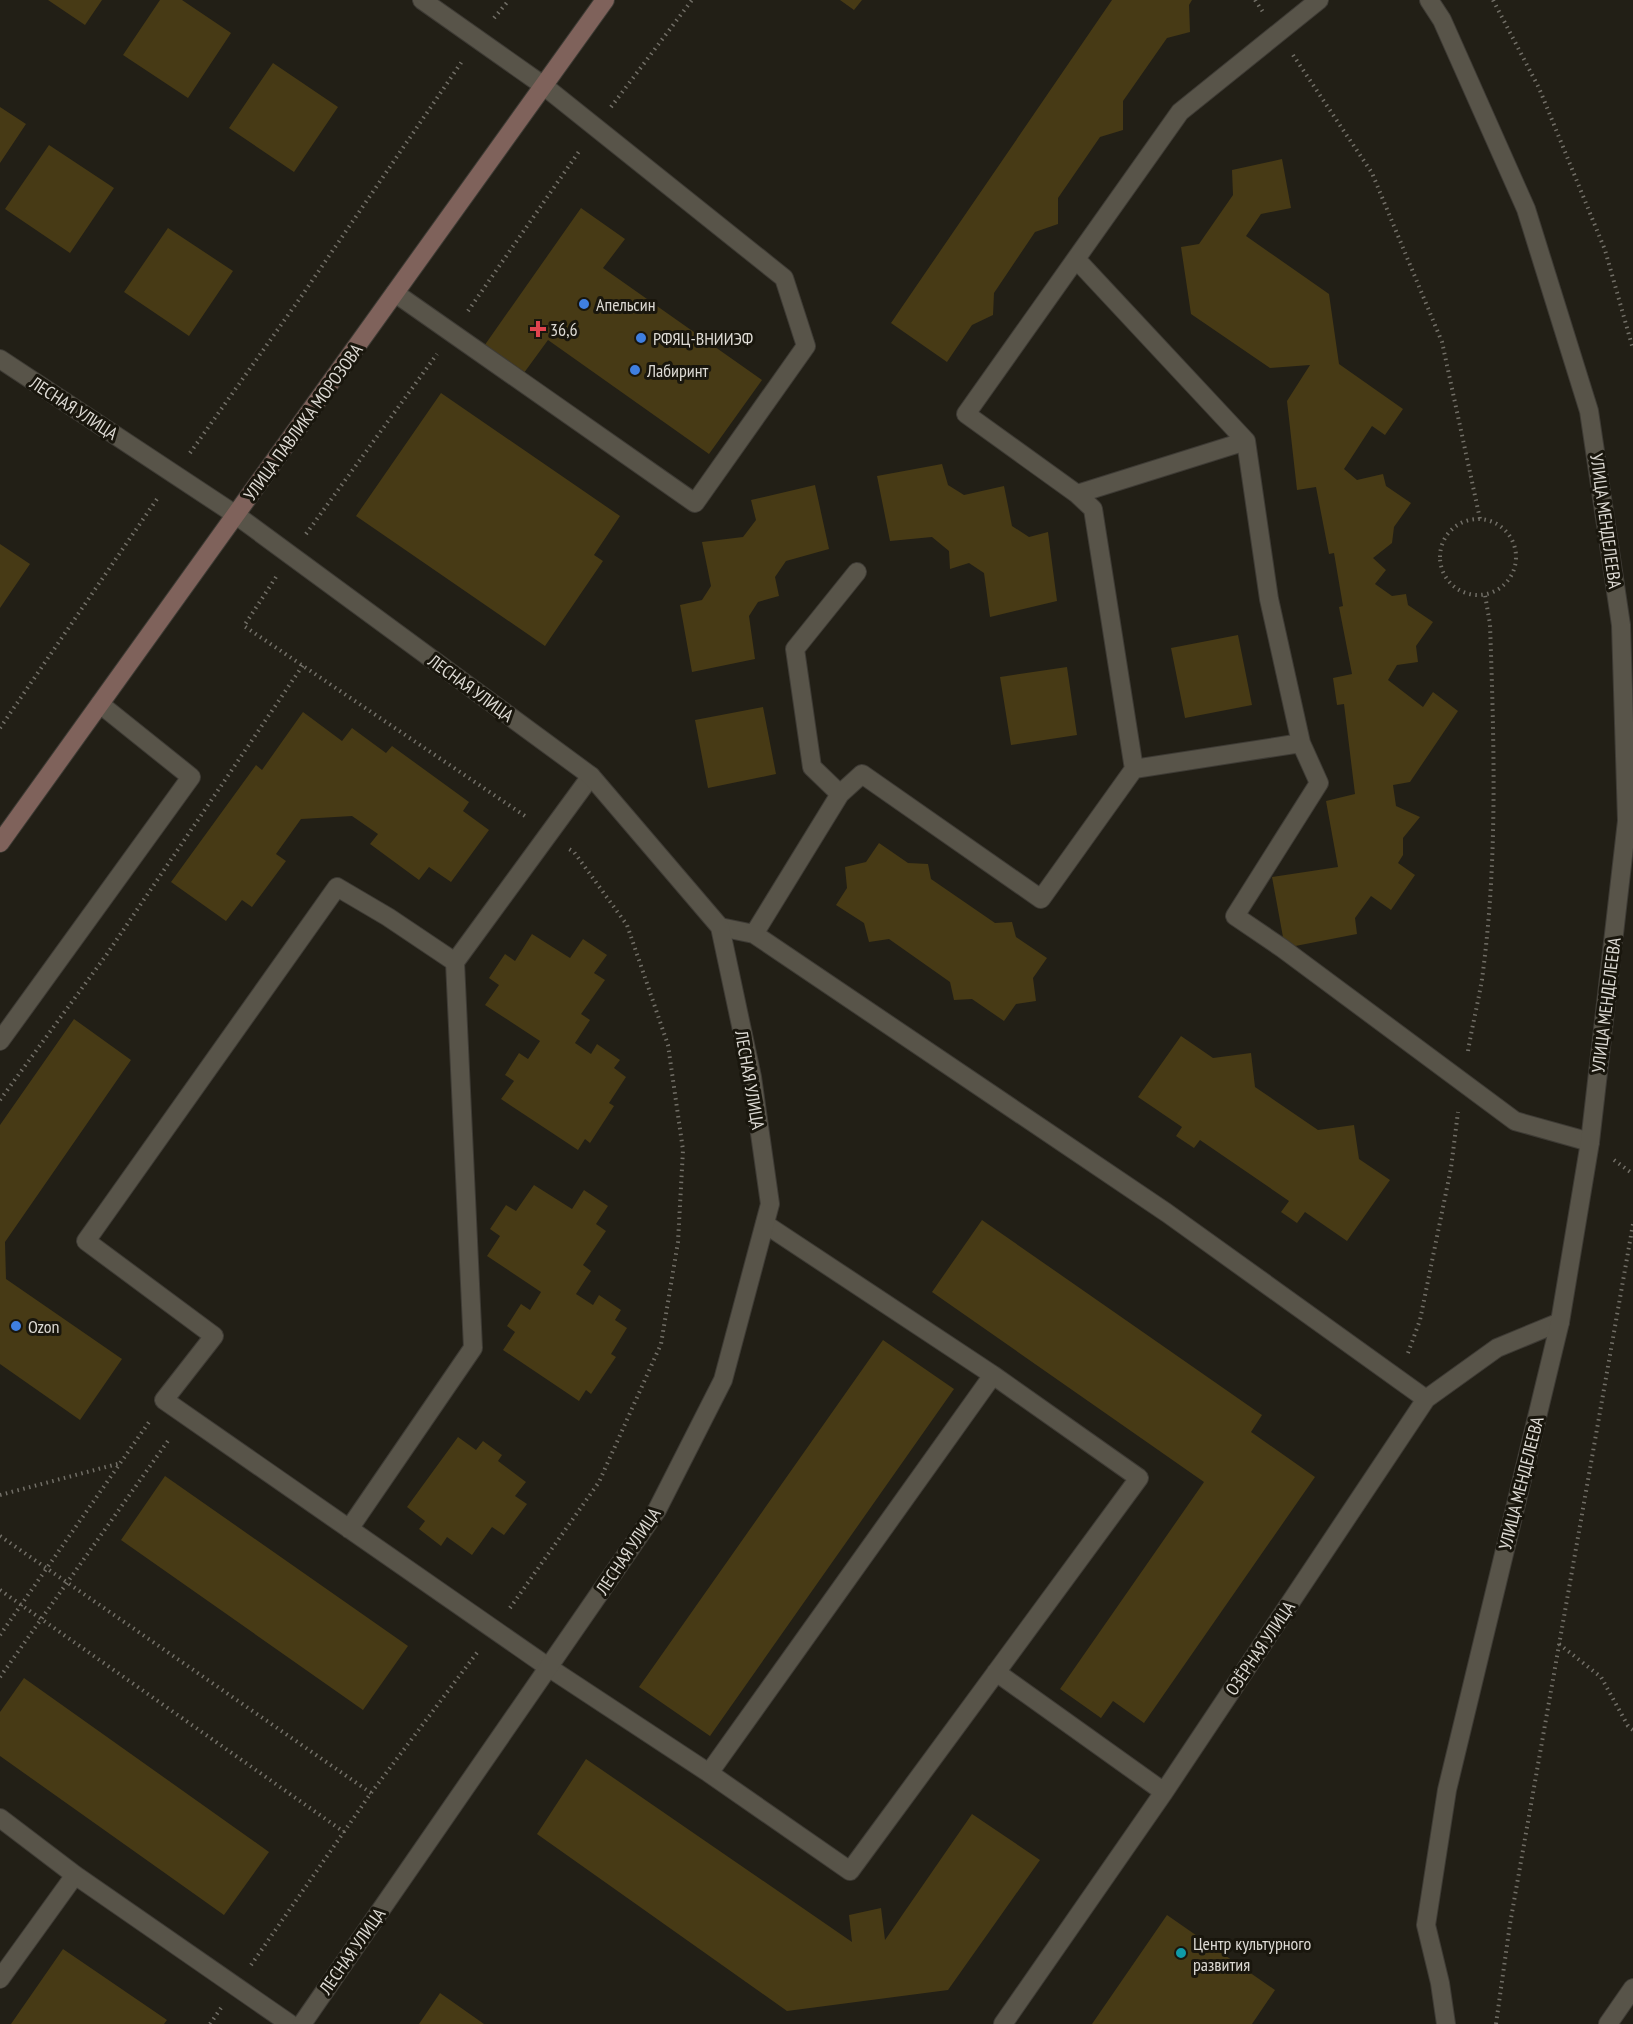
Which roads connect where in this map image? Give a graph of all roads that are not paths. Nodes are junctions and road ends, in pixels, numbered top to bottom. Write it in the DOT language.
graph roads {
  1 [pos="422,0"];
  2 [pos="605,0"];
  3 [pos="1319,0"];
  4 [pos="1429,0"];
  5 [pos="544,86"];
  6 [pos="1077,260"];
  7 [pos="395,293"];
  8 [pos="0,359"];
  9 [pos="1246,441"];
  10 [pos="1077,494"];
  11 [pos="236,515"];
  12 [pos="857,572"];
  13 [pos="100,704"];
  14 [pos="1301,743"];
  15 [pos="1134,769"];
  16 [pos="591,776"];
  17 [pos="840,794"];
  18 [pos="0,843"];
  19 [pos="720,927"];
  20 [pos="754,934"];
  21 [pos="455,962"];
  22 [pos="0,1041"];
  23 [pos="1590,1142"];
  24 [pos="765,1224"];
  25 [pos="1560,1322"];
  26 [pos="993,1375"];
  27 [pos="1426,1399"];
  28 [pos="349,1529"];
  29 [pos="548,1666"];
  30 [pos="996,1672"];
  31 [pos="709,1773"];
  32 [pos="1164,1792"];
  33 [pos="0,1818"];
  34 [pos="75,1875"];
  35 [pos="0,1979"];
  36 [pos="1633,1988"];
  37 [pos="290,2024"];
  38 [pos="302,2024"];
  39 [pos="1003,2024"];
  40 [pos="1446,2024"];
  41 [pos="1608,2024"];
  1 -- 5 [label="street"];
  2 -- 5 [label="street, УЛИЦА ПАВЛИКА МОРОЗОВА"];
  3 -- 6 [label="street"];
  4 -- 23 [label="street, УЛИЦА МЕНДЕЛЕЕВА"];
  5 -- 7 [label="street, УЛИЦА ПАВЛИКА МОРОЗОВА"];
  5 -- 7 [label="street"];
  6 -- 9 [label="street"];
  6 -- 10 [label="street"];
  7 -- 11 [label="street, УЛИЦА ПАВЛИКА МОРОЗОВА"];
  8 -- 11 [label="street, ЛЕСНАЯ УЛИЦА"];
  9 -- 10 [label="street"];
  9 -- 14 [label="street"];
  10 -- 15 [label="street"];
  11 -- 13 [label="street, УЛИЦА ПАВЛИКА МОРОЗОВА"];
  11 -- 16 [label="street, ЛЕСНАЯ УЛИЦА"];
  12 -- 17 [label="street"];
  13 -- 18 [label="street, УЛИЦА ПАВЛИКА МОРОЗОВА"];
  13 -- 22 [label="street"];
  14 -- 15 [label="street"];
  14 -- 23 [label="street"];
  15 -- 17 [label="street"];
  16 -- 19 [label="street, ЛЕСНАЯ УЛИЦА"];
  16 -- 21 [label="street"];
  17 -- 20 [label="street"];
  19 -- 20 [label="street"];
  19 -- 24 [label="street, ЛЕСНАЯ УЛИЦА"];
  20 -- 27 [label="street"];
  21 -- 28 [label="street"];
  21 -- 28 [label="street"];
  23 -- 25 [label="street, УЛИЦА МЕНДЕЛЕЕВА"];
  24 -- 26 [label="street"];
  24 -- 29 [label="street, ЛЕСНАЯ УЛИЦА"];
  25 -- 27 [label="street, ОЗЁРНАЯ УЛИЦА"];
  25 -- 40 [label="street, УЛИЦА МЕНДЕЛЕЕВА"];
  26 -- 30 [label="street"];
  26 -- 31 [label="street"];
  27 -- 32 [label="street, ОЗЁРНАЯ УЛИЦА"];
  28 -- 29 [label="street"];
  29 -- 31 [label="street"];
  29 -- 38 [label="street, ЛЕСНАЯ УЛИЦА"];
  30 -- 31 [label="street"];
  30 -- 32 [label="street"];
  32 -- 39 [label="street, ОЗЁРНАЯ УЛИЦА"];
  33 -- 34 [label="street"];
  34 -- 35 [label="street"];
  34 -- 37 [label="street"];
  36 -- 41 [label="street"];
}
